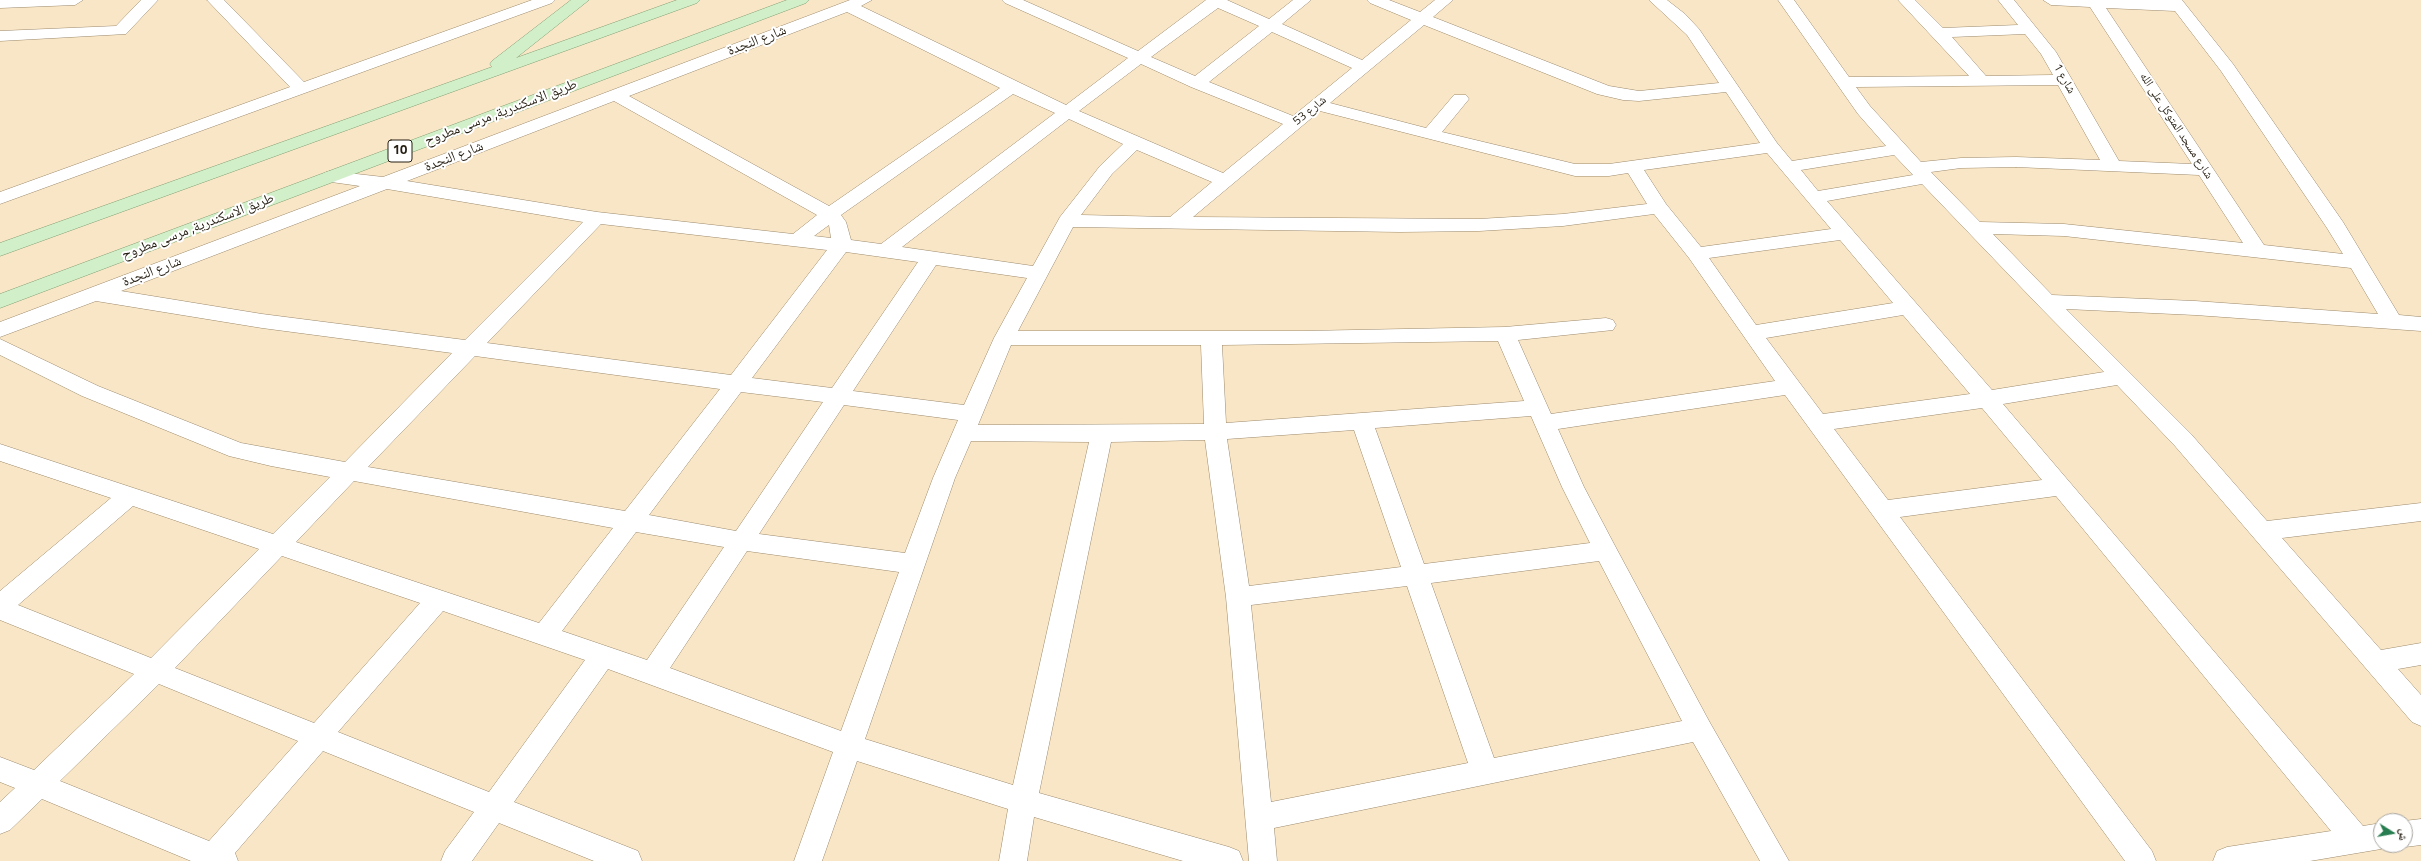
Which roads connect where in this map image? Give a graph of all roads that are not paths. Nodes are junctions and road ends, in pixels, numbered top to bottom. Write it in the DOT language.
graph roads {
  1 [pos="75,0"];
  2 [pos="150,0"];
  3 [pos="215,0"];
  4 [pos="547,0"];
  5 [pos="581,0"];
  6 [pos="692,0"];
  7 [pos="801,0"];
  8 [pos="1010,0"];
  9 [pos="1303,0"];
  10 [pos="1375,0"];
  11 [pos="1445,0"];
  12 [pos="1658,0"];
  13 [pos="1786,0"];
  14 [pos="1906,0"];
  15 [pos="2006,0"];
  16 [pos="2052,0"];
  17 [pos="1217,1"];
  18 [pos="2094,1"];
  19 [pos="0,3"];
  20 [pos="856,3"];
  21 [pos="2177,4"];
  22 [pos="1422,19"];
  23 [pos="1271,25"];
  24 [pos="2031,29"];
  25 [pos="1940,33"];
  26 [pos="0,36"];
  27 [pos="1140,57"];
  28 [pos="1363,67"];
  29 [pos="481,76"];
  30 [pos="2065,80"];
  31 [pos="1982,81"];
  32 [pos="1197,82"];
  33 [pos="1844,82"];
  34 [pos="1012,87"];
  35 [pos="1729,87"];
  36 [pos="301,89"];
  37 [pos="617,96"];
  38 [pos="1460,99"];
  39 [pos="1318,105"];
  40 [pos="1067,112"];
  41 [pos="1296,123"];
  42 [pos="1430,135"];
  43 [pos="1134,143"];
  44 [pos="1771,147"];
  45 [pos="1898,150"];
  46 [pos="2112,165"];
  47 [pos="1633,167"];
  48 [pos="1788,167"];
  49 [pos="2204,170"];
  50 [pos="1921,173"];
  51 [pos="330,177"];
  52 [pos="1225,181"];
  53 [pos="385,184"];
  54 [pos="1814,197"];
  55 [pos="0,198"];
  56 [pos="1659,208"];
  57 [pos="830,214"];
  58 [pos="597,218"];
  59 [pos="1067,221"];
  60 [pos="1175,222"];
  61 [pos="1976,228"];
  62 [pos="1845,233"];
  63 [pos="797,240"];
  64 [pos="841,245"];
  65 [pos="0,250"];
  66 [pos="2258,251"];
  67 [pos="883,252"];
  68 [pos="1696,254"];
  69 [pos="931,258"];
  70 [pos="2358,262"];
  71 [pos="1040,273"];
  72 [pos="94,294"];
  73 [pos="0,301"];
  74 [pos="2046,301"];
  75 [pos="1908,307"];
  76 [pos="2394,322"];
  77 [pos="2421,324"];
  78 [pos="1606,325"];
  79 [pos="0,330"];
  80 [pos="1751,333"];
  81 [pos="1505,334"];
  82 [pos="1004,338"];
  83 [pos="1211,338"];
  84 [pos="0,346"];
  85 [pos="470,348"];
  86 [pos="2122,377"];
  87 [pos="735,383"];
  88 [pos="1791,386"];
  89 [pos="839,397"];
  90 [pos="1987,399"];
  91 [pos="1541,415"];
  92 [pos="1362,422"];
  93 [pos="966,423"];
  94 [pos="1819,423"];
  95 [pos="1215,432"];
  96 [pos="1102,434"];
  97 [pos="0,452"];
  98 [pos="347,473"];
  99 [pos="2061,486"];
  100 [pos="129,496"];
  101 [pos="1883,510"];
  102 [pos="2421,512"];
  103 [pos="629,522"];
  104 [pos="2262,531"];
  105 [pos="742,541"];
  106 [pos="278,546"];
  107 [pos="1606,551"];
  108 [pos="913,564"];
  109 [pos="1417,574"];
  110 [pos="1238,597"];
  111 [pos="438,599"];
  112 [pos="0,606"];
  113 [pos="0,609"];
  114 [pos="544,636"];
  115 [pos="2421,654"];
  116 [pos="603,656"];
  117 [pos="2376,662"];
  118 [pos="154,672"];
  119 [pos="653,673"];
  120 [pos="2421,714"];
  121 [pos="1700,729"];
  122 [pos="316,737"];
  123 [pos="849,746"];
  124 [pos="0,769"];
  125 [pos="1485,772"];
  126 [pos="38,784"];
  127 [pos="1023,801"];
  128 [pos="495,808"];
  129 [pos="1259,818"];
  130 [pos="0,821"];
  131 [pos="2368,838"];
  132 [pos="1186,855"];
  133 [pos="216,860"];
  134 [pos="455,861"];
  135 [pos="628,861"];
  136 [pos="808,861"];
  137 [pos="1013,861"];
  138 [pos="1229,861"];
  139 [pos="1262,861"];
  140 [pos="1775,861"];
  141 [pos="2142,861"];
  142 [pos="2227,861"];
  1 -- 19 [label="street"];
  2 -- 26 [label="street"];
  3 -- 36 [label="street"];
  4 -- 36 [label="street"];
  5 -- 29 [label="main road"];
  6 -- 29 [label="main road"];
  7 -- 51 [label="main road, طريق الاسكندرية, مرسى مطروح / 10"];
  8 -- 27 [label="street"];
  9 -- 23 [label="street"];
  10 -- 22 [label="street"];
  11 -- 22 [label="street, شارع 53"];
  12 -- 35 [label="street"];
  13 -- 33 [label="street"];
  14 -- 25 [label="street"];
  15 -- 24 [label="street, شارع 1"];
  16 -- 18 [label="street"];
  17 -- 23 [label="street"];
  17 -- 27 [label="street"];
  18 -- 21 [label="street"];
  18 -- 49 [label="street, شارع مسجد المتوكل على الله"];
  20 -- 34 [label="street"];
  20 -- 37 [label="street, شارع النجدة"];
  21 -- 70 [label="street"];
  22 -- 28 [label="street, شارع 53"];
  22 -- 35 [label="street"];
  23 -- 28 [label="street"];
  23 -- 32 [label="street"];
  24 -- 25 [label="street"];
  24 -- 30 [label="street, شارع 1"];
  25 -- 31 [label="street"];
  27 -- 32 [label="street"];
  27 -- 40 [label="street"];
  28 -- 39 [label="street, شارع 53"];
  29 -- 65 [label="main road"];
  30 -- 31 [label="street"];
  30 -- 46 [label="street, شارع 1"];
  31 -- 33 [label="street"];
  32 -- 41 [label="street"];
  33 -- 45 [label="street"];
  34 -- 40 [label="street"];
  34 -- 57 [label="street"];
  35 -- 44 [label="street"];
  36 -- 55 [label="street"];
  37 -- 53 [label="street, شارع النجدة"];
  37 -- 57 [label="street"];
  38 -- 42 [label="street"];
  39 -- 41 [label="street, شارع 53"];
  39 -- 42 [label="street"];
  40 -- 43 [label="street"];
  40 -- 67 [label="street"];
  41 -- 52 [label="street, شارع 53"];
  42 -- 47 [label="street"];
  43 -- 52 [label="street"];
  43 -- 59 [label="street"];
  44 -- 47 [label="street"];
  44 -- 48 [label="street"];
  45 -- 48 [label="street"];
  45 -- 50 [label="street"];
  46 -- 49 [label="street"];
  46 -- 50 [label="street"];
  47 -- 56 [label="street"];
  48 -- 54 [label="street"];
  49 -- 66 [label="street, شارع مسجد المتوكل على الله"];
  50 -- 54 [label="street"];
  50 -- 61 [label="street"];
  51 -- 53 [label="street"];
  51 -- 73 [label="main road, طريق الاسكندرية, مرسى مطروح / 10"];
  52 -- 60 [label="street, شارع 53"];
  53 -- 58 [label="street"];
  53 -- 72 [label="street, شارع النجدة"];
  54 -- 62 [label="street"];
  56 -- 60 [label="street"];
  56 -- 68 [label="street"];
  57 -- 63 [label="street"];
  57 -- 64 [label="street"];
  58 -- 63 [label="street"];
  58 -- 85 [label="street"];
  59 -- 60 [label="street"];
  59 -- 71 [label="street"];
  61 -- 66 [label="street"];
  61 -- 74 [label="street"];
  62 -- 68 [label="street"];
  62 -- 75 [label="street"];
  63 -- 64 [label="street"];
  64 -- 67 [label="street"];
  64 -- 87 [label="street"];
  66 -- 70 [label="street"];
  67 -- 69 [label="street"];
  68 -- 80 [label="street"];
  69 -- 71 [label="street"];
  69 -- 89 [label="street"];
  70 -- 76 [label="street"];
  71 -- 82 [label="street"];
  72 -- 79 [label="street, شارع النجدة"];
  72 -- 85 [label="street"];
  74 -- 76 [label="street"];
  74 -- 86 [label="street"];
  75 -- 80 [label="street"];
  75 -- 90 [label="street"];
  76 -- 77 [label="street"];
  78 -- 81 [label="street"];
  80 -- 88 [label="street"];
  81 -- 83 [label="street"];
  81 -- 91 [label="street"];
  82 -- 83 [label="street"];
  82 -- 93 [label="street"];
  83 -- 95 [label="street"];
  84 -- 98 [label="street"];
  85 -- 87 [label="street"];
  85 -- 98 [label="street"];
  86 -- 90 [label="street"];
  86 -- 104 [label="street"];
  87 -- 89 [label="street"];
  87 -- 103 [label="street"];
  88 -- 91 [label="street"];
  88 -- 94 [label="street"];
  89 -- 93 [label="street"];
  89 -- 105 [label="street"];
  90 -- 94 [label="street"];
  90 -- 99 [label="street"];
  91 -- 92 [label="street"];
  91 -- 107 [label="street"];
  92 -- 95 [label="street"];
  92 -- 109 [label="street"];
  93 -- 96 [label="street"];
  93 -- 108 [label="street"];
  94 -- 101 [label="street"];
  95 -- 96 [label="street"];
  95 -- 110 [label="street"];
  96 -- 127 [label="street"];
  97 -- 100 [label="street"];
  98 -- 103 [label="street"];
  98 -- 106 [label="street"];
  99 -- 101 [label="street"];
  99 -- 131 [label="street"];
  100 -- 106 [label="street"];
  100 -- 112 [label="street"];
  101 -- 141 [label="street"];
  102 -- 104 [label="street"];
  103 -- 105 [label="street"];
  103 -- 114 [label="street"];
  104 -- 117 [label="street"];
  105 -- 108 [label="street"];
  105 -- 119 [label="street"];
  106 -- 111 [label="street"];
  106 -- 118 [label="street"];
  107 -- 109 [label="street"];
  107 -- 121 [label="street"];
  108 -- 123 [label="street"];
  109 -- 110 [label="street"];
  109 -- 125 [label="street"];
  110 -- 129 [label="street"];
  111 -- 114 [label="street"];
  111 -- 122 [label="street"];
  113 -- 118 [label="street"];
  114 -- 116 [label="street"];
  115 -- 117 [label="street"];
  116 -- 119 [label="street"];
  116 -- 128 [label="street"];
  117 -- 120 [label="street"];
  118 -- 122 [label="street"];
  118 -- 126 [label="street"];
  119 -- 123 [label="street"];
  121 -- 125 [label="street"];
  121 -- 140 [label="street"];
  122 -- 128 [label="street"];
  122 -- 133 [label="street"];
  123 -- 127 [label="street"];
  123 -- 136 [label="street"];
  124 -- 126 [label="street"];
  125 -- 129 [label="street"];
  126 -- 130 [label="street"];
  126 -- 133 [label="street"];
  127 -- 132 [label="street"];
  127 -- 137 [label="street"];
  128 -- 134 [label="street"];
  128 -- 135 [label="street"];
  129 -- 139 [label="street"];
  131 -- 142 [label="street"];
  132 -- 138 [label="street"];
}
